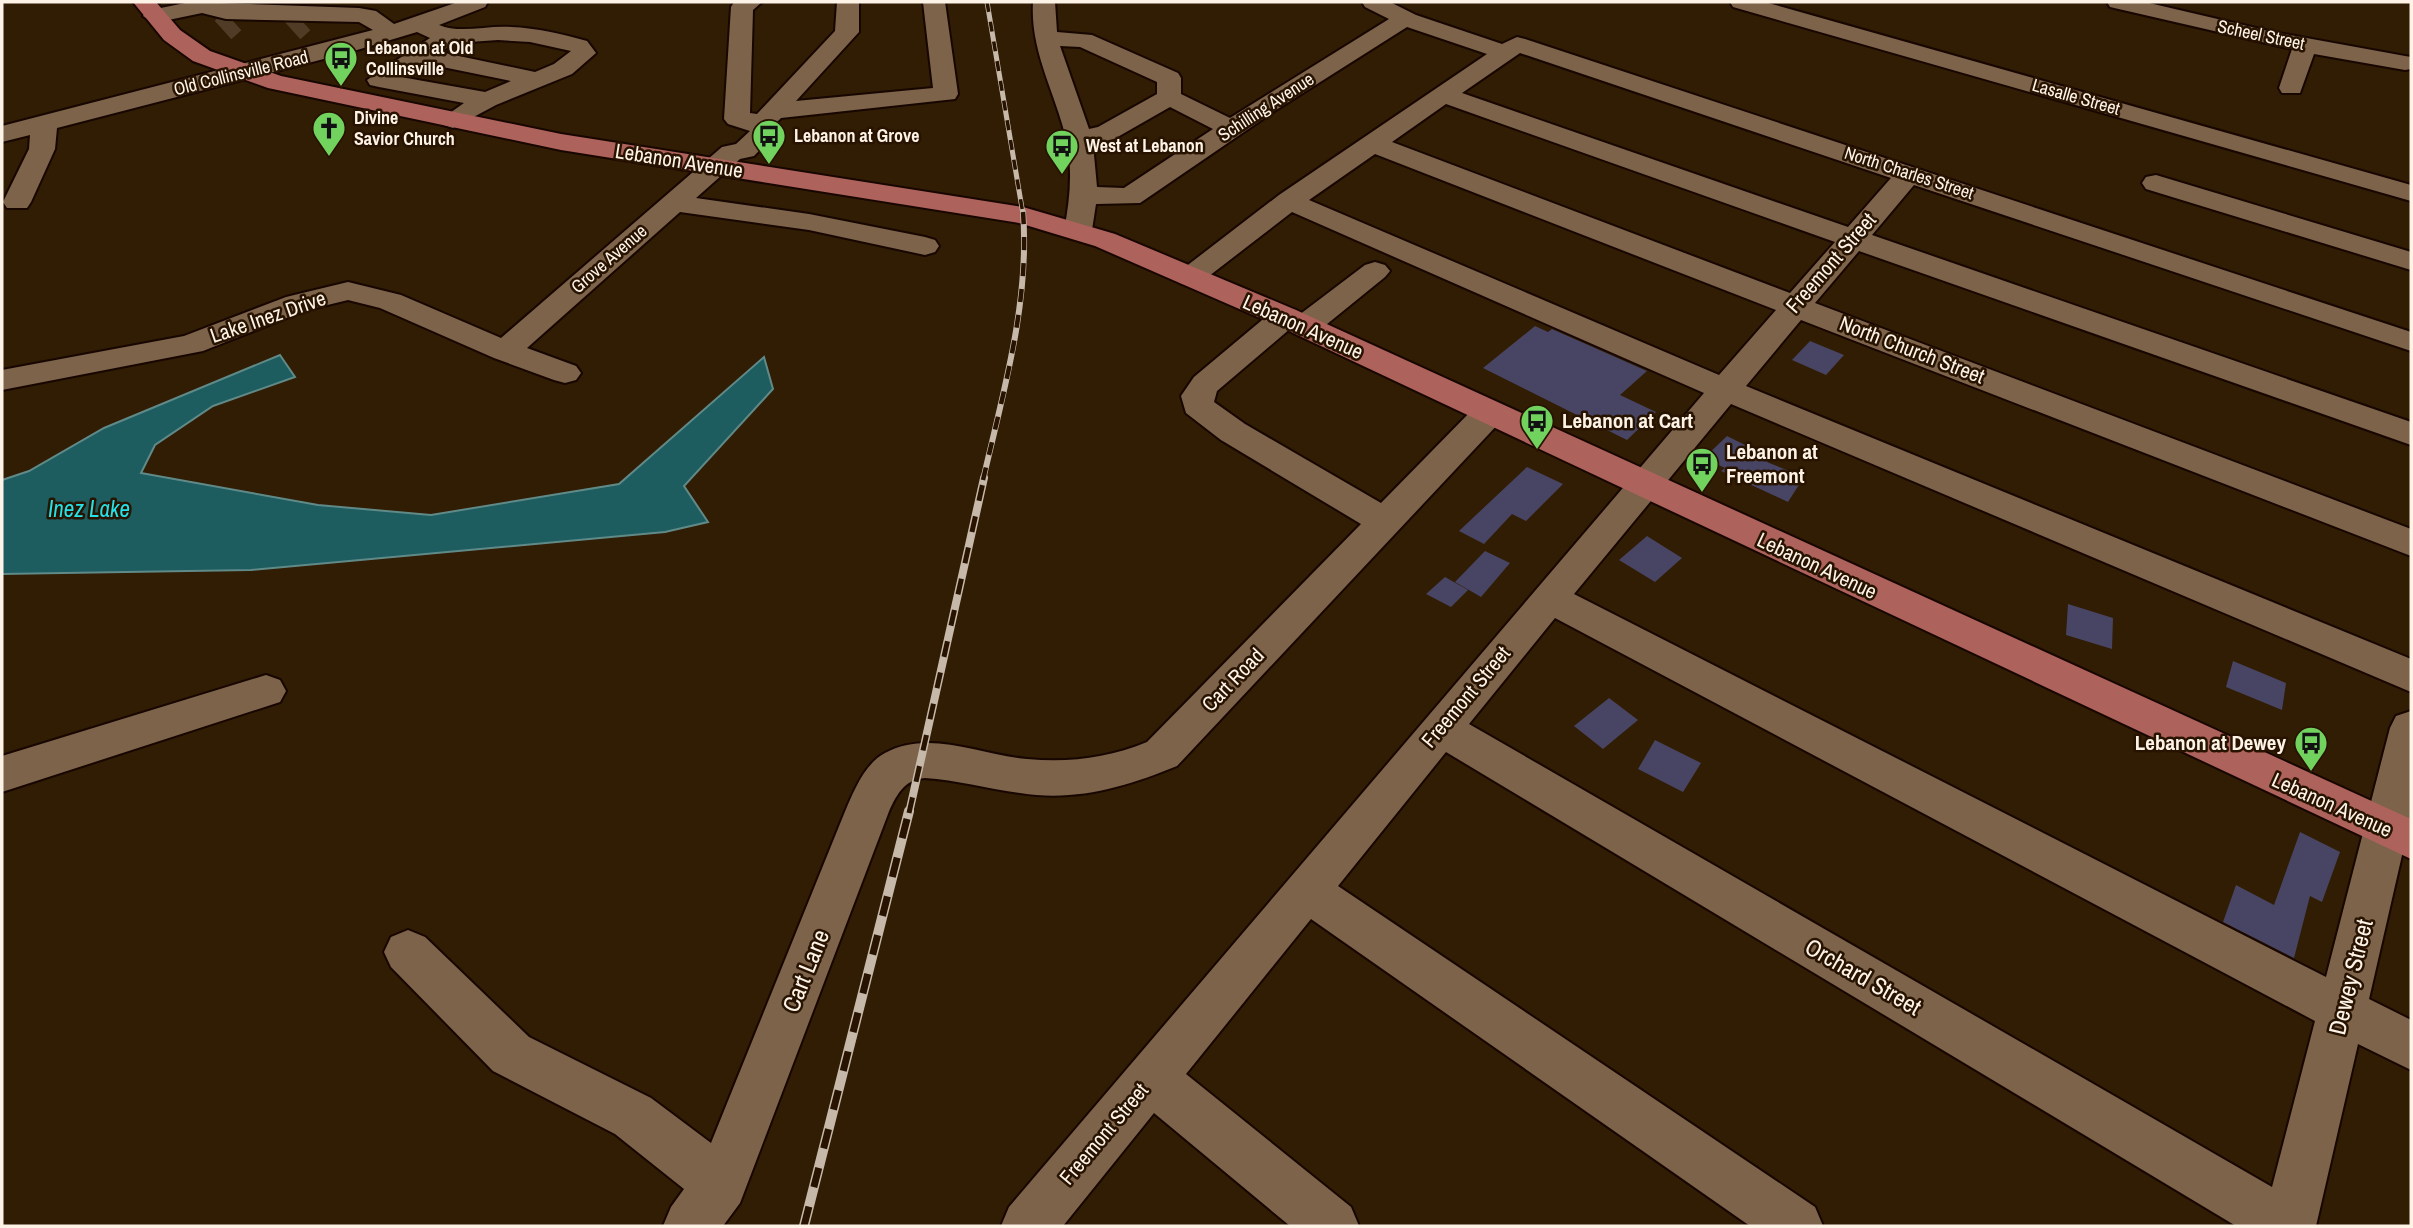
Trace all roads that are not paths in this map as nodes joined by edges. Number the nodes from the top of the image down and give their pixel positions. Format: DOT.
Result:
graph roads {
  1 [pos="477,2"];
  2 [pos="848,2"];
  3 [pos="934,2"];
  4 [pos="1044,2"];
  5 [pos="1373,2"];
  6 [pos="1741,2"];
  7 [pos="2118,2"];
  8 [pos="744,3"];
  9 [pos="192,5"];
  10 [pos="2166,7"];
  11 [pos="149,9"];
  12 [pos="1408,20"];
  13 [pos="419,24"];
  14 [pos="391,33"];
  15 [pos="448,37"];
  16 [pos="1046,38"];
  17 [pos="2305,45"];
  18 [pos="1504,52"];
  19 [pos="419,55"];
  20 [pos="2404,63"];
  21 [pos="240,73"];
  22 [pos="540,80"];
  23 [pos="2291,88"];
  24 [pos="1443,94"];
  25 [pos="1169,97"];
  26 [pos="487,100"];
  27 [pos="453,120"];
  28 [pos="766,120"];
  29 [pos="44,123"];
  30 [pos="1232,129"];
  31 [pos="2,134"];
  32 [pos="1079,138"];
  33 [pos="1373,144"];
  34 [pos="723,160"];
  35 [pos="1910,173"];
  36 [pos="2156,183"];
  37 [pos="2411,193"];
  38 [pos="1084,195"];
  39 [pos="1289,201"];
  40 [pos="17,202"];
  41 [pos="673,203"];
  42 [pos="1078,230"];
  43 [pos="1852,239"];
  44 [pos="925,246"];
  45 [pos="2411,261"];
  46 [pos="1375,271"];
  47 [pos="1190,277"];
  48 [pos="1795,305"];
  49 [pos="1295,321"];
  50 [pos="2411,342"];
  51 [pos="505,351"];
  52 [pos="565,373"];
  53 [pos="2,380"];
  54 [pos="1724,389"];
  55 [pos="1489,413"];
  56 [pos="2411,434"];
  57 [pos="1643,485"];
  58 [pos="1385,522"];
  59 [pos="2411,543"];
  60 [pos="1549,598"];
  61 [pos="2411,676"];
  62 [pos="266,691"];
  63 [pos="1440,728"];
  64 [pos="2411,728"];
  65 [pos="901,764"];
  66 [pos="2,774"];
  67 [pos="2399,836"];
  68 [pos="1306,890"];
  69 [pos="408,953"];
  70 [pos="2343,1011"];
  71 [pos="2411,1046"];
  72 [pos="1151,1078"];
  73 [pos="721,1184"];
  74 [pos="690,1226"];
  75 [pos="1028,1226"];
  76 [pos="1332,1226"];
  77 [pos="1796,1226"];
  78 [pos="2288,1226"];
  1 -- 13 [label="street, Old Collinsville Road"];
  2 -- 28 [label="street"];
  3 -- 28 [label="street"];
  4 -- 16 [label="street"];
  5 -- 12 [label="street, North Charles Street"];
  6 -- 37 [label="street, Lasalle Street"];
  7 -- 10 [label="street, Scheel Street"];
  8 -- 28 [label="street"];
  9 -- 11 [label="street"];
  9 -- 14 [label="street"];
  10 -- 17 [label="street, Scheel Street"];
  11 -- 21 [label="main road, Lebanon Avenue"];
  12 -- 18 [label="street, North Charles Street"];
  12 -- 30 [label="street, Schilling Avenue"];
  13 -- 14 [label="street, Old Collinsville Road"];
  13 -- 15 [label="street"];
  14 -- 21 [label="street, Old Collinsville Road"];
  15 -- 19 [label="street"];
  15 -- 22 [label="street"];
  16 -- 25 [label="street"];
  16 -- 32 [label="street"];
  17 -- 20 [label="street, Scheel Street"];
  17 -- 23 [label="street"];
  18 -- 24 [label="street"];
  18 -- 35 [label="street, North Charles Street"];
  19 -- 22 [label="street"];
  19 -- 26 [label="street"];
  21 -- 27 [label="main road, Lebanon Avenue"];
  21 -- 29 [label="street, Old Collinsville Road"];
  22 -- 26 [label="street"];
  24 -- 33 [label="street"];
  24 -- 43 [label="street"];
  25 -- 30 [label="street"];
  25 -- 32 [label="street"];
  26 -- 27 [label="street"];
  27 -- 34 [label="main road, Lebanon Avenue"];
  28 -- 34 [label="street, Grove Avenue"];
  29 -- 31 [label="street, Old Collinsville Road"];
  29 -- 40 [label="street"];
  30 -- 38 [label="street, Schilling Avenue"];
  32 -- 38 [label="street"];
  33 -- 39 [label="street"];
  33 -- 48 [label="street, North Church Street"];
  34 -- 41 [label="street, Grove Avenue"];
  34 -- 42 [label="main road, Lebanon Avenue"];
  35 -- 43 [label="street, Freemont Street"];
  35 -- 50 [label="street, North Charles Street"];
  36 -- 45 [label="street"];
  38 -- 42 [label="street"];
  39 -- 47 [label="street"];
  39 -- 54 [label="street"];
  41 -- 44 [label="street"];
  41 -- 51 [label="street, Grove Avenue"];
  42 -- 47 [label="main road, Lebanon Avenue"];
  43 -- 48 [label="street, Freemont Street"];
  43 -- 56 [label="street"];
  46 -- 49 [label="street"];
  47 -- 49 [label="main road, Lebanon Avenue"];
  48 -- 54 [label="street, Freemont Street"];
  48 -- 59 [label="street, North Church Street"];
  49 -- 55 [label="main road, Lebanon Avenue"];
  49 -- 58 [label="street"];
  51 -- 52 [label="street, Lake Inez Drive"];
  51 -- 53 [label="street, Lake Inez Drive"];
  54 -- 57 [label="street, Freemont Street"];
  54 -- 61 [label="street"];
  55 -- 57 [label="main road, Lebanon Avenue"];
  55 -- 58 [label="street, Cart Road"];
  57 -- 60 [label="street, Freemont Street"];
  57 -- 67 [label="main road, Lebanon Avenue"];
  58 -- 65 [label="street, Cart Road"];
  60 -- 63 [label="street, Freemont Street"];
  60 -- 70 [label="street"];
  62 -- 66 [label="street"];
  63 -- 68 [label="street, Freemont Street"];
  63 -- 78 [label="street, Orchard Street"];
  64 -- 67 [label="street, Dewey Street"];
  65 -- 73 [label="street, Cart Lane"];
  67 -- 70 [label="street, Dewey Street"];
  68 -- 72 [label="street, Freemont Street"];
  68 -- 77 [label="street"];
  69 -- 73 [label="street"];
  70 -- 71 [label="street"];
  70 -- 78 [label="street, Dewey Street"];
  72 -- 75 [label="street, Freemont Street"];
  72 -- 76 [label="street"];
  73 -- 74 [label="street, Cart Lane"];
}
